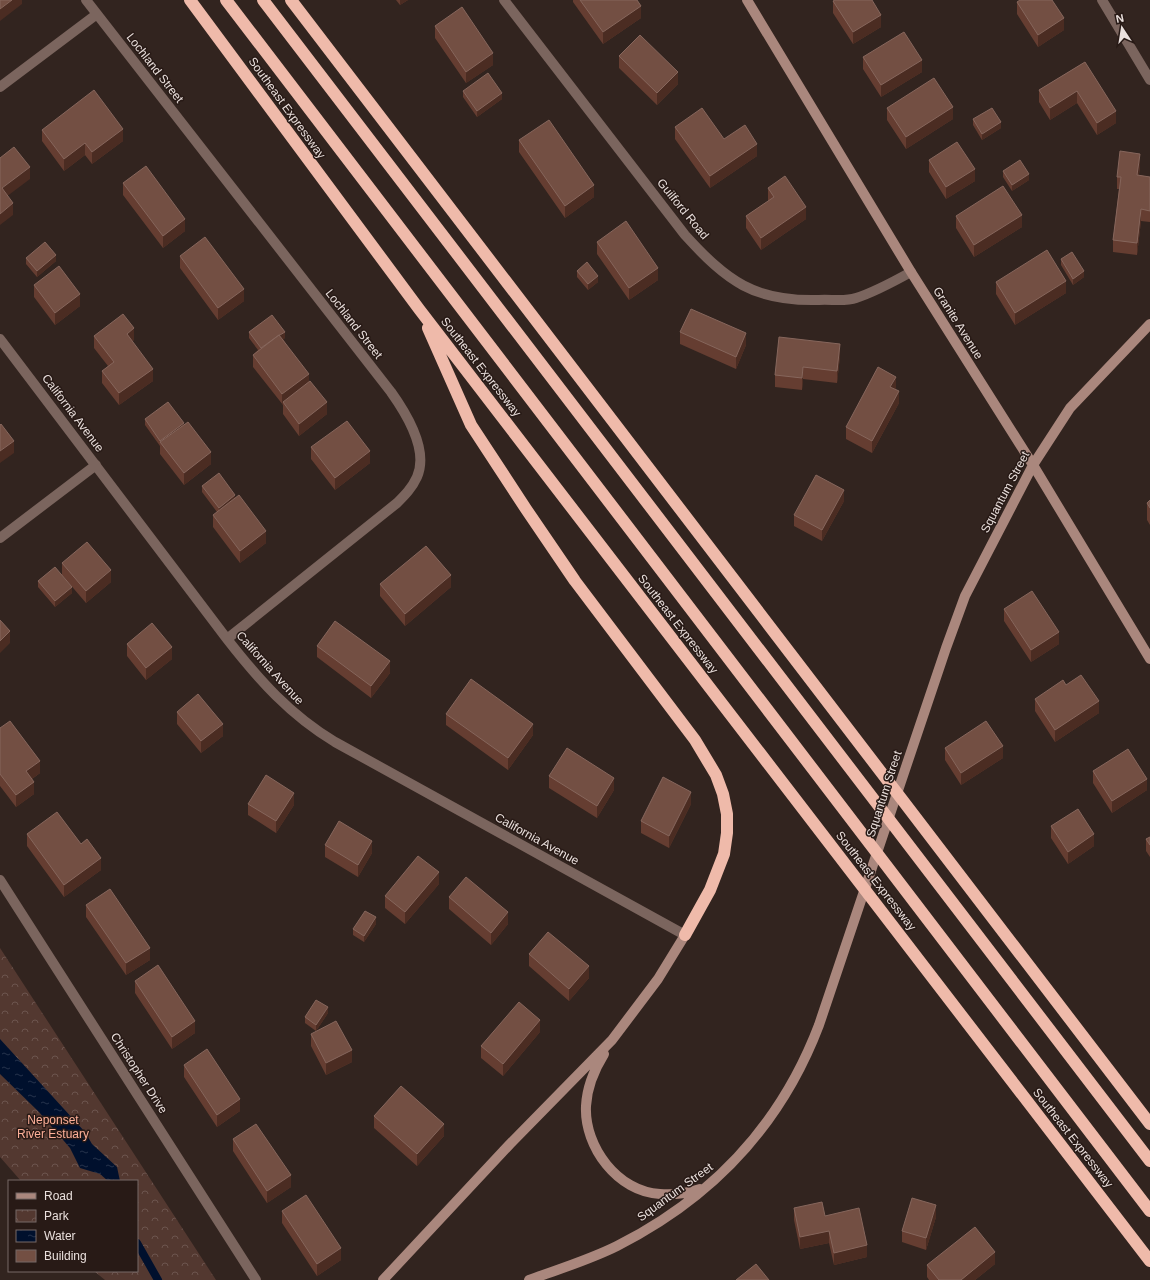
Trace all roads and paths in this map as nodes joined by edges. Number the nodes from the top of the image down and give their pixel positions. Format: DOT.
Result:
graph roads {
  1 [pos="86,0"];
  2 [pos="190,0"];
  3 [pos="226,0"];
  4 [pos="263,0"];
  5 [pos="291,0"];
  6 [pos="504,0"];
  7 [pos="747,0"];
  8 [pos="1102,0"];
  9 [pos="97,14"];
  10 [pos="1150,80"];
  11 [pos="0,87"];
  12 [pos="911,272"];
  13 [pos="419,309"];
  14 [pos="1150,324"];
  15 [pos="0,339"];
  16 [pos="96,465"];
  17 [pos="1033,465"];
  18 [pos="0,538"];
  19 [pos="227,639"];
  20 [pos="1150,659"];
  21 [pos="0,880"];
  22 [pos="685,935"];
  23 [pos="612,1040"];
  24 [pos="1150,1124"];
  25 [pos="1150,1161"];
  26 [pos="707,1187"];
  27 [pos="1150,1211"];
  28 [pos="1150,1261"];
  29 [pos="256,1280"];
  30 [pos="383,1280"];
  31 [pos="529,1280"];
  1 -- 9 [label="street, Lochland Street"];
  2 -- 13 [label="highway, Southeast Expressway"];
  3 -- 27 [label="highway"];
  4 -- 25 [label="highway"];
  5 -- 24 [label="highway"];
  6 -- 12 [label="street, Guilford Road"];
  7 -- 12 [label="main road, Granite Avenue"];
  8 -- 10 [label="street"];
  9 -- 11 [label="street"];
  9 -- 19 [label="street, Lochland Street"];
  12 -- 17 [label="main road, Granite Avenue"];
  13 -- 22 [label="highway"];
  13 -- 28 [label="highway, Southeast Expressway"];
  14 -- 17 [label="main road, Squantum Street"];
  15 -- 16 [label="street, California Avenue"];
  16 -- 18 [label="street"];
  16 -- 19 [label="street, California Avenue"];
  17 -- 20 [label="main road, Granite Avenue"];
  17 -- 26 [label="main road, Squantum Street"];
  19 -- 22 [label="street, California Avenue"];
  21 -- 29 [label="street, Christopher Drive"];
  22 -- 23 [label="main road"];
  23 -- 26 [label="main road"];
  23 -- 30 [label="main road"];
  26 -- 31 [label="main road, Squantum Street"];
}
